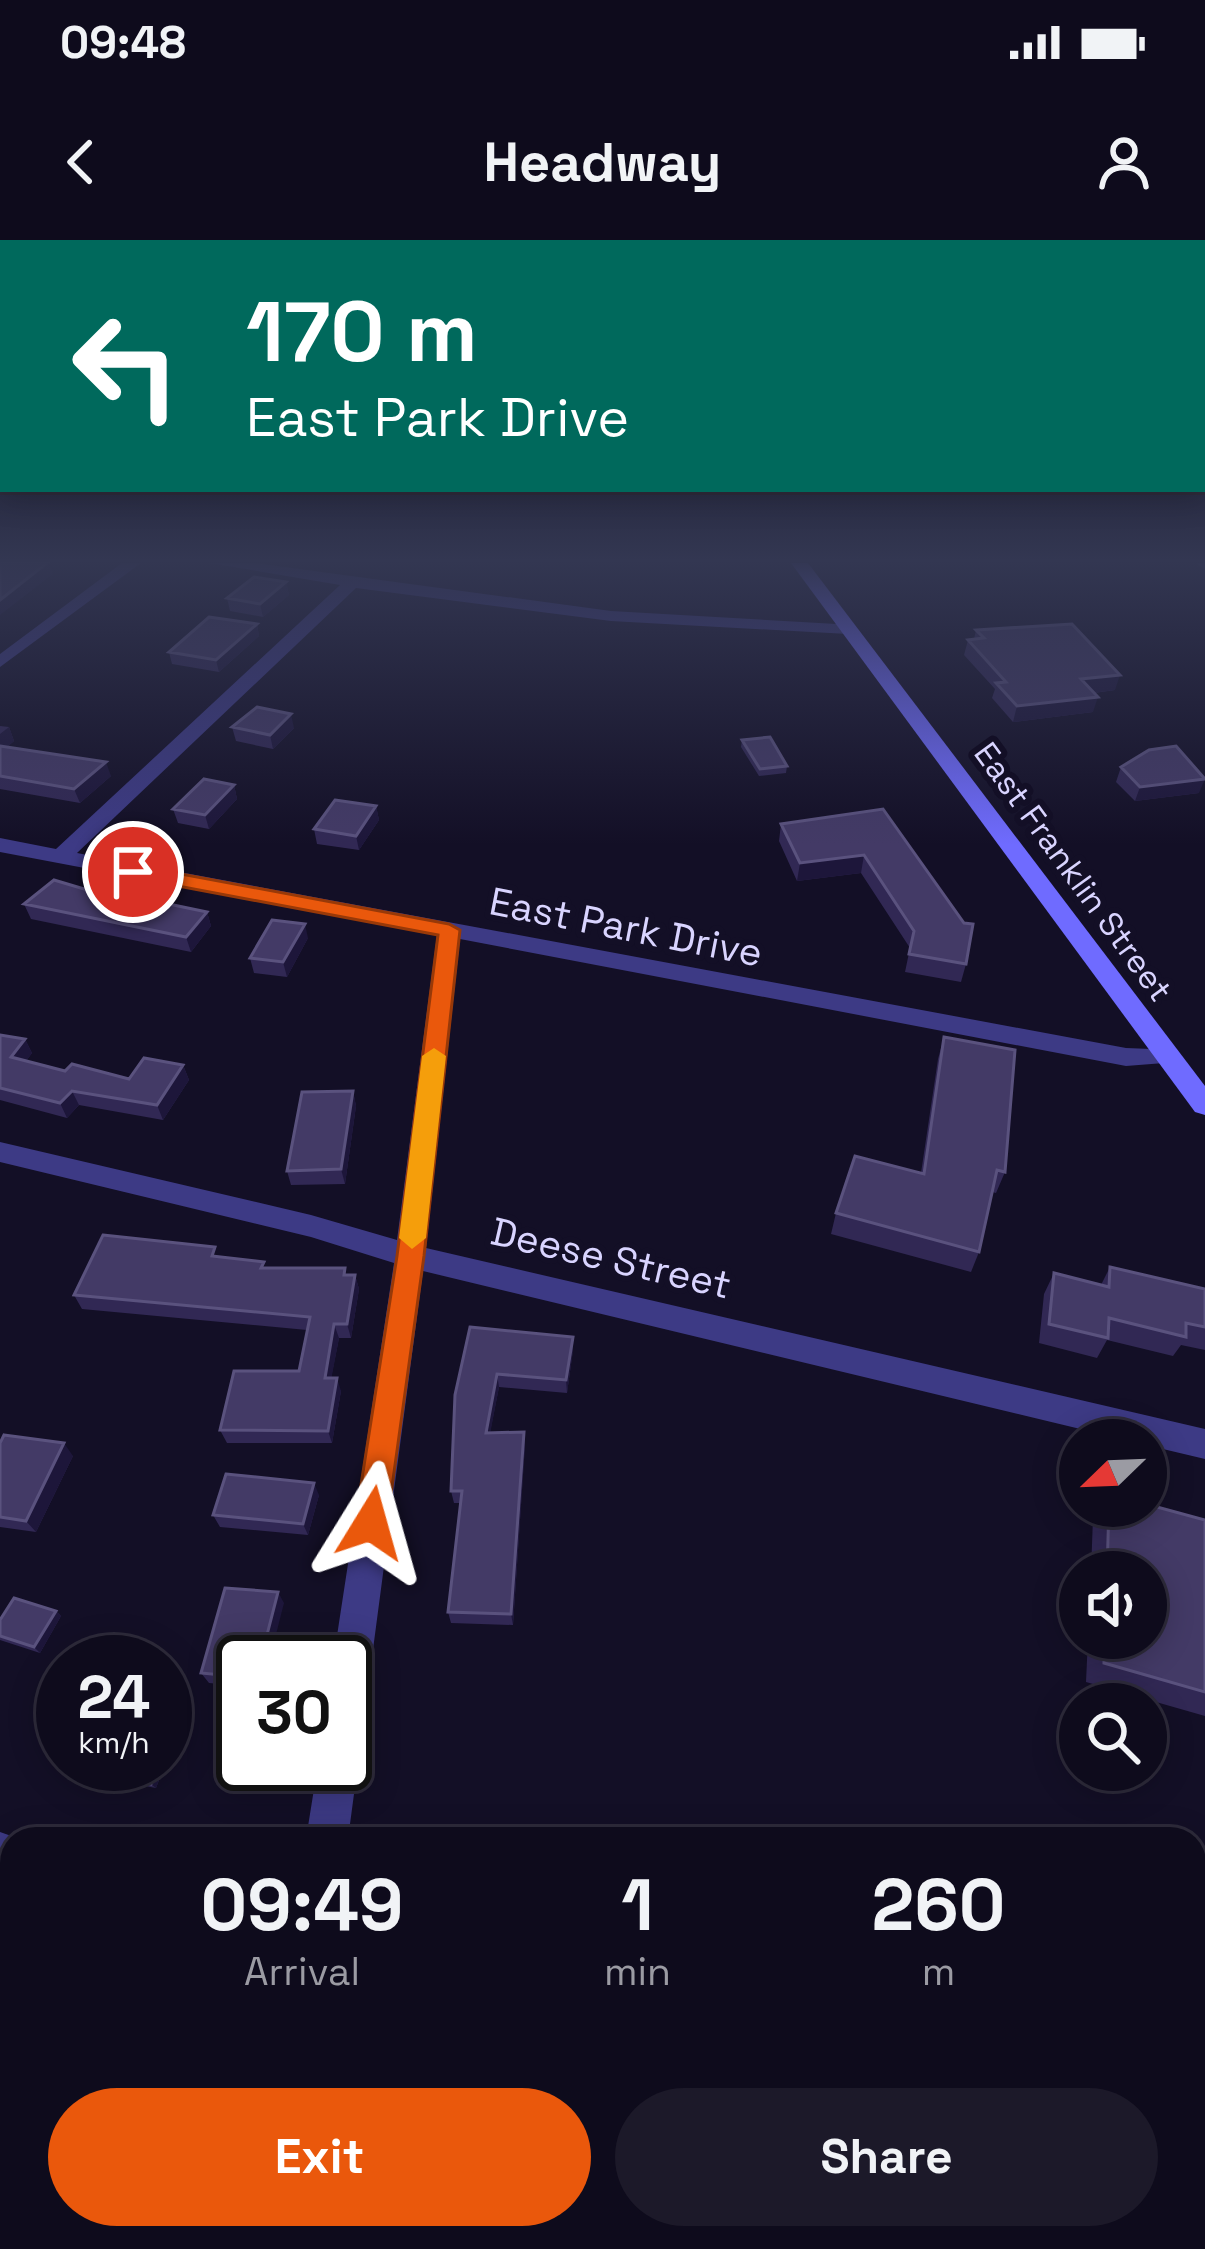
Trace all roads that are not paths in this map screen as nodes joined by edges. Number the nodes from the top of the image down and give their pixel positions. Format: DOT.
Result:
graph roads {
  1 [pos="273,657"];
  2 [pos="869,657"];
  3 [pos="12,848"];
  4 [pos="60,857"];
  5 [pos="0,868"];
  6 [pos="449,930"];
  7 [pos="1168,1057"];
  8 [pos="1205,1106"];
  9 [pos="0,1152"];
  10 [pos="410,1256"];
  11 [pos="1205,1444"];
  12 [pos="356,1635"];
  13 [pos="334,1791"];
  14 [pos="329,1827"];
  1 -- 4 [label="street"];
  2 -- 7 [label="main road, East Franklin Street"];
  3 -- 4 [label="street, East Park Drive"];
  3 -- 5 [label="street"];
  4 -- 6 [label="street, East Park Drive"];
  6 -- 7 [label="street, East Park Drive"];
  6 -- 10 [label="street"];
  7 -- 8 [label="main road, East Franklin Street"];
  9 -- 10 [label="street, Deese Street"];
  10 -- 11 [label="street, Deese Street"];
  10 -- 12 [label="street"];
  13 -- 14 [label="street"];
}
